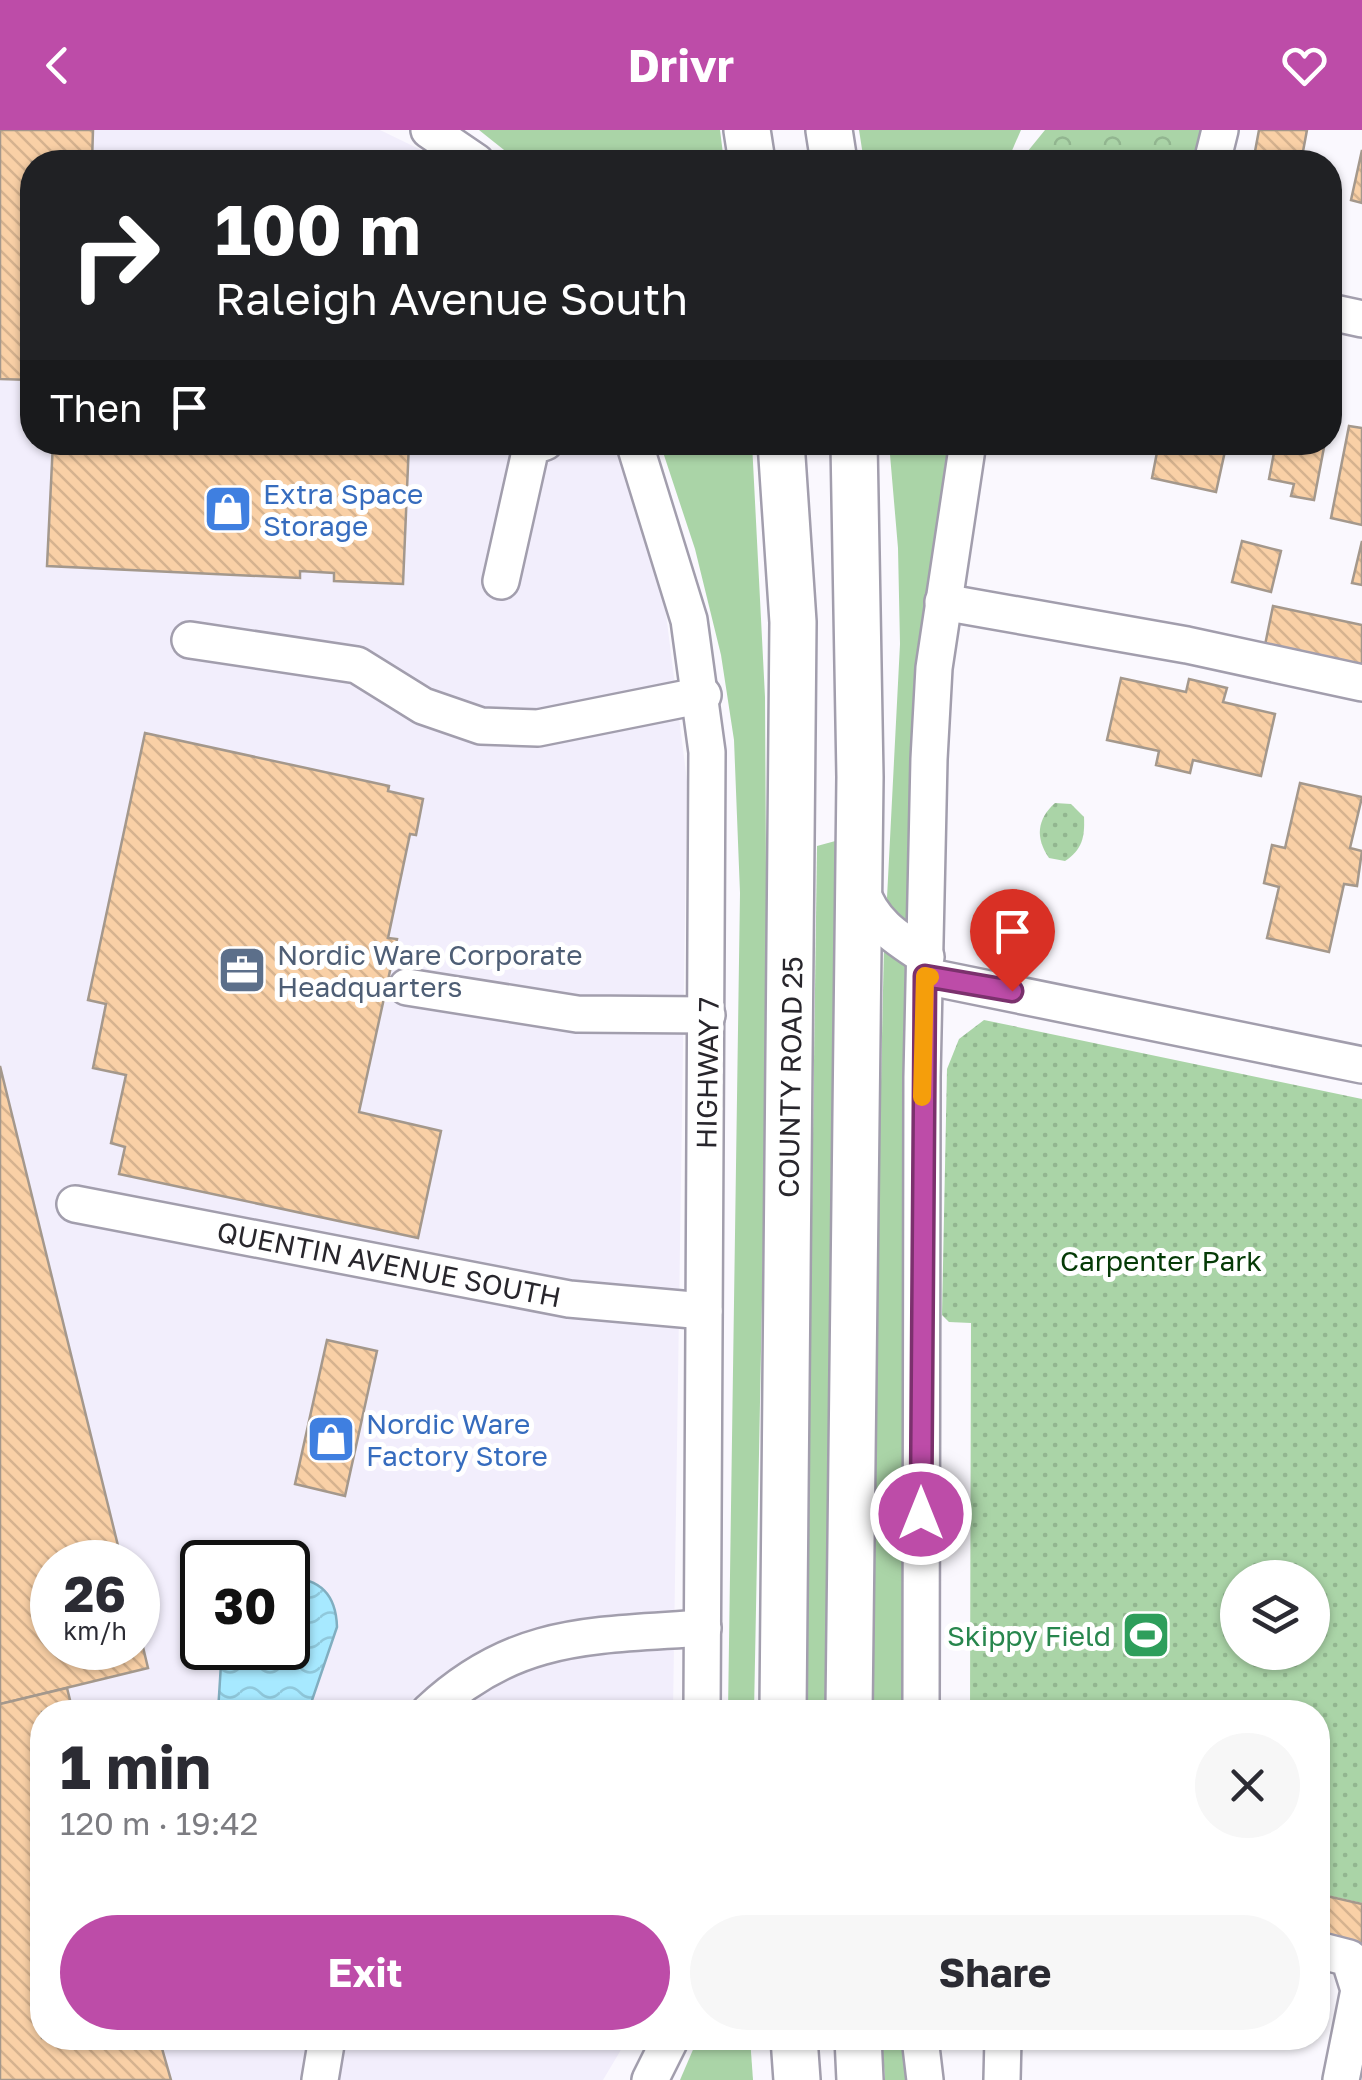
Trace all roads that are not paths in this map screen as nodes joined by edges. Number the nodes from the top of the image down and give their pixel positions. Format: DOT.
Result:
graph roads {
  1 [pos="429,130"];
  2 [pos="458,150"];
  3 [pos="524,455"];
  4 [pos="638,455"];
  5 [pos="782,455"];
  6 [pos="854,455"];
  7 [pos="966,455"];
  8 [pos="501,580"];
  9 [pos="943,602"];
  10 [pos="190,640"];
  11 [pos="1362,683"];
  12 [pos="702,695"];
  13 [pos="860,886"];
  14 [pos="926,967"];
  15 [pos="407,988"];
  16 [pos="707,1014"];
  17 [pos="1362,1065"];
  18 [pos="75,1204"];
  19 [pos="704,1310"];
  20 [pos="703,1628"];
  21 [pos="442,1700"];
  22 [pos="702,1700"];
  23 [pos="783,1700"];
  24 [pos="849,1700"];
  25 [pos="921,1700"];
  26 [pos="1330,1953"];
  27 [pos="325,2050"];
  28 [pos="665,2050"];
  29 [pos="795,2050"];
  30 [pos="859,2050"];
  31 [pos="921,2050"];
  32 [pos="1003,2050"];
  33 [pos="320,2080"];
  34 [pos="650,2080"];
  35 [pos="797,2080"];
  36 [pos="860,2080"];
  37 [pos="924,2080"];
  38 [pos="1002,2080"];
  39 [pos="1341,2080"];
  1 -- 2 [label="street"];
  3 -- 8 [label="street"];
  4 -- 12 [label="street, HIGHWAY 7"];
  5 -- 23 [label="main road, COUNTY ROAD 25"];
  6 -- 13 [label="main road"];
  7 -- 9 [label="street"];
  9 -- 11 [label="street"];
  9 -- 14 [label="street"];
  10 -- 12 [label="street"];
  12 -- 16 [label="street, HIGHWAY 7"];
  13 -- 14 [label="street"];
  13 -- 24 [label="main road"];
  14 -- 17 [label="street"];
  14 -- 25 [label="street"];
  15 -- 16 [label="street"];
  16 -- 19 [label="street, HIGHWAY 7"];
  18 -- 19 [label="street, QUENTIN AVENUE SOUTH"];
  19 -- 20 [label="street, HIGHWAY 7"];
  20 -- 21 [label="street"];
  20 -- 22 [label="street, HIGHWAY 7"];
  26 -- 39 [label="street"];
  27 -- 33 [label="street"];
  28 -- 34 [label="street"];
  29 -- 35 [label="main road"];
  30 -- 36 [label="main road"];
  31 -- 37 [label="street"];
  32 -- 38 [label="street"];
}
